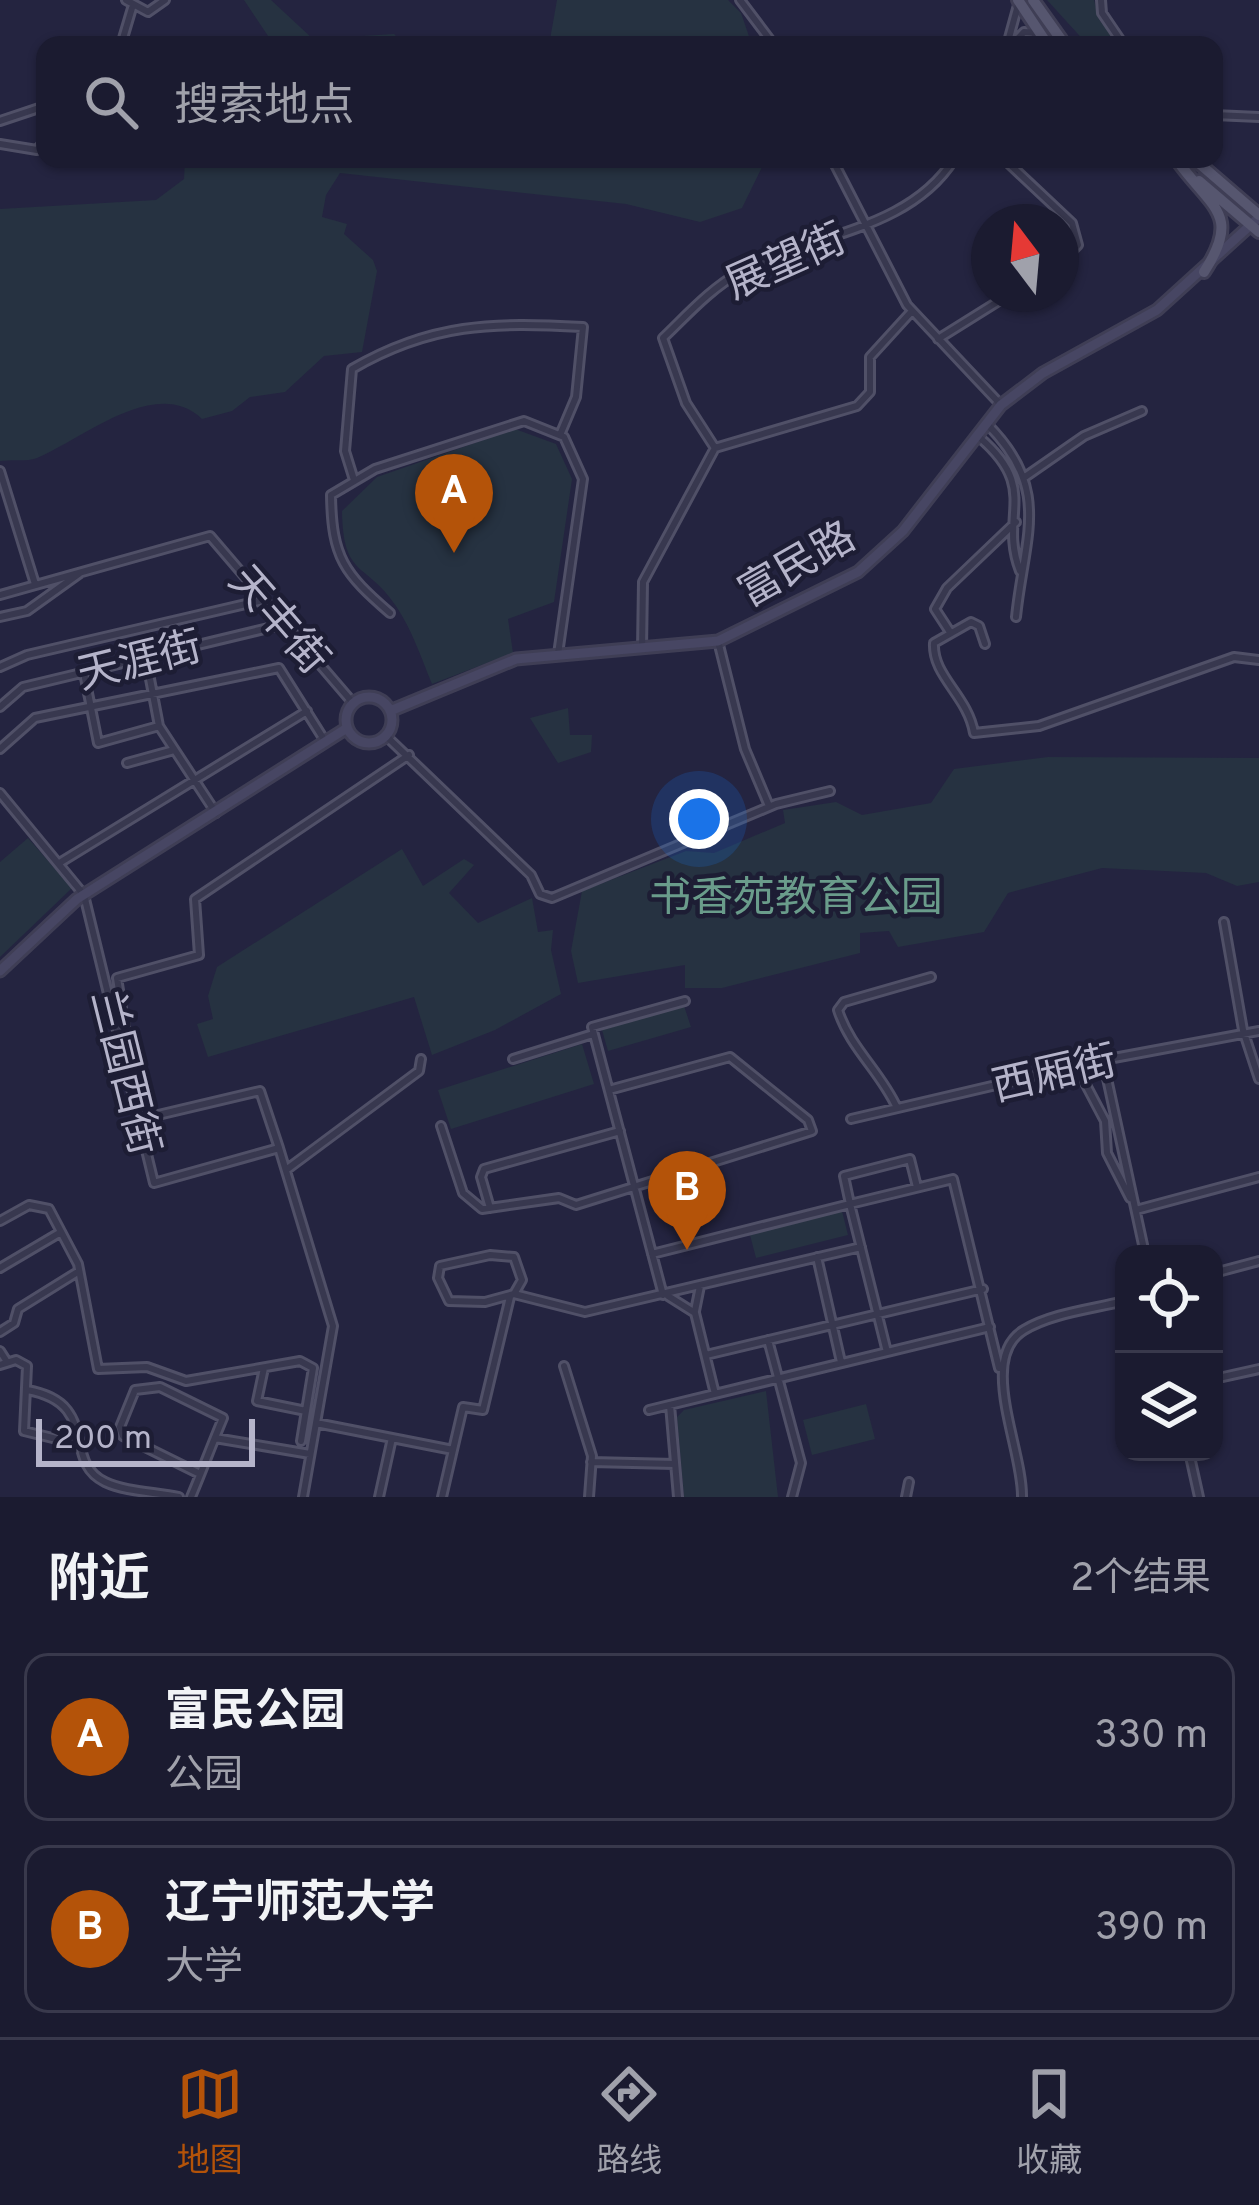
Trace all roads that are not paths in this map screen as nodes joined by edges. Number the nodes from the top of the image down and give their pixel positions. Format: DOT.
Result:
graph roads {
  1 [pos="165,0"];
  2 [pos="740,0"];
  3 [pos="1018,0"];
  4 [pos="1033,0"];
  5 [pos="1101,0"];
  6 [pos="129,4"];
  7 [pos="1040,34"];
  8 [pos="123,36"];
  9 [pos="767,36"];
  10 [pos="1012,36"];
  11 [pos="1020,36"];
  12 [pos="1059,36"];
  13 [pos="1118,36"];
  14 [pos="36,109"];
  15 [pos="1223,115"];
  16 [pos="1259,117"];
  17 [pos="0,121"];
  18 [pos="0,144"];
  19 [pos="36,150"];
  20 [pos="837,168"];
  21 [pos="948,168"];
  22 [pos="1014,168"];
  23 [pos="1182,168"];
  24 [pos="1185,168"];
  25 [pos="1203,168"];
  26 [pos="1052,204"];
  27 [pos="1257,223"];
  28 [pos="866,225"];
  29 [pos="1204,272"];
  30 [pos="912,311"];
  31 [pos="981,312"];
  32 [pos="938,339"];
  33 [pos="1001,405"];
  34 [pos="1142,411"];
  35 [pos="986,423"];
  36 [pos="976,434"];
  37 [pos="560,435"];
  38 [pos="715,448"];
  39 [pos="0,471"];
  40 [pos="1025,477"];
  41 [pos="354,482"];
  42 [pos="1017,521"];
  43 [pos="82,571"];
  44 [pos="1020,571"];
  45 [pos="35,584"];
  46 [pos="0,595"];
  47 [pos="263,599"];
  48 [pos="390,613"];
  49 [pos="0,617"];
  50 [pos="1016,617"];
  51 [pos="285,624"];
  52 [pos="950,632"];
  53 [pos="718,641"];
  54 [pos="985,644"];
  55 [pos="642,649"];
  56 [pos="558,654"];
  57 [pos="146,658"];
  58 [pos="1259,660"];
  59 [pos="0,667"];
  60 [pos="84,673"];
  61 [pos="153,694"];
  62 [pos="353,703"];
  63 [pos="0,707"];
  64 [pos="90,707"];
  65 [pos="307,711"];
  66 [pos="390,711"];
  67 [pos="159,726"];
  68 [pos="347,728"];
  69 [pos="385,735"];
  70 [pos="325,741"];
  71 [pos="0,749"];
  72 [pos="174,750"];
  73 [pos="409,755"];
  74 [pos="127,764"];
  75 [pos="193,781"];
  76 [pos="830,791"];
  77 [pos="0,793"];
  78 [pos="770,806"];
  79 [pos="216,813"];
  80 [pos="61,862"];
  81 [pos="83,895"];
  82 [pos="1224,922"];
  83 [pos="0,971"];
  84 [pos="931,977"];
  85 [pos="685,1001"];
  86 [pos="1243,1030"];
  87 [pos="1259,1031"];
  88 [pos="593,1034"];
  89 [pos="121,1051"];
  90 [pos="421,1059"];
  91 [pos="513,1059"];
  92 [pos="1103,1060"];
  93 [pos="1259,1079"];
  94 [pos="1085,1083"];
  95 [pos="609,1090"];
  96 [pos="897,1108"];
  97 [pos="851,1119"];
  98 [pos="137,1120"];
  99 [pos="441,1126"];
  100 [pos="620,1131"];
  101 [pos="279,1148"];
  102 [pos="286,1170"];
  103 [pos="1259,1177"];
  104 [pos="917,1187"];
  105 [pos="635,1189"];
  106 [pos="850,1204"];
  107 [pos="490,1208"];
  108 [pos="1135,1208"];
  109 [pos="0,1221"];
  110 [pos="61,1232"];
  111 [pos="1143,1245"];
  112 [pos="861,1246"];
  113 [pos="652,1254"];
  114 [pos="817,1257"];
  115 [pos="1259,1261"];
  116 [pos="0,1266"];
  117 [pos="1223,1271"];
  118 [pos="76,1273"];
  119 [pos="700,1286"];
  120 [pos="983,1289"];
  121 [pos="512,1294"];
  122 [pos="664,1294"];
  123 [pos="1115,1303"];
  124 [pos="695,1313"];
  125 [pos="878,1313"];
  126 [pos="832,1324"];
  127 [pos="990,1326"];
  128 [pos="0,1332"];
  129 [pos="768,1340"];
  130 [pos="0,1351"];
  131 [pos="887,1352"];
  132 [pos="706,1355"];
  133 [pos="842,1362"];
  134 [pos="3,1364"];
  135 [pos="564,1366"];
  136 [pos="264,1368"];
  137 [pos="999,1368"];
  138 [pos="1259,1369"];
  139 [pos="1223,1376"];
  140 [pos="778,1378"];
  141 [pos="27,1390"];
  142 [pos="715,1394"];
  143 [pos="670,1405"];
  144 [pos="649,1410"];
  145 [pos="306,1412"];
  146 [pos="316,1423"];
  147 [pos="215,1438"];
  148 [pos="392,1438"];
  149 [pos="301,1441"];
  150 [pos="81,1445"];
  151 [pos="453,1450"];
  152 [pos="310,1454"];
  153 [pos="1191,1461"];
  154 [pos="591,1462"];
  155 [pos="675,1464"];
  156 [pos="200,1474"];
  157 [pos="909,1482"];
  158 [pos="179,1497"];
  159 [pos="191,1497"];
  160 [pos="303,1497"];
  161 [pos="379,1497"];
  162 [pos="442,1497"];
  163 [pos="589,1497"];
  164 [pos="678,1497"];
  165 [pos="792,1497"];
  166 [pos="905,1497"];
  167 [pos="1022,1497"];
  168 [pos="1199,1497"];
  1 -- 6 [label="street"];
  2 -- 9 [label="street"];
  3 -- 7 [label="main road"];
  3 -- 10 [label="street"];
  4 -- 12 [label="main road"];
  5 -- 13 [label="street"];
  6 -- 8 [label="street"];
  7 -- 11 [label="street"];
  14 -- 17 [label="street"];
  15 -- 16 [label="street"];
  18 -- 19 [label="street"];
  20 -- 28 [label="street"];
  21 -- 28 [label="street, 展望街"];
  22 -- 26 [label="street"];
  23 -- 29 [label="main road"];
  24 -- 27 [label="main road"];
  25 -- 27 [label="main road"];
  27 -- 29 [label="street, 富民路"];
  28 -- 30 [label="street"];
  28 -- 38 [label="street, 展望街"];
  29 -- 33 [label="street, 富民路"];
  30 -- 32 [label="street"];
  30 -- 38 [label="street"];
  31 -- 32 [label="street"];
  32 -- 33 [label="street"];
  33 -- 35 [label="street, 富民路"];
  34 -- 40 [label="street"];
  35 -- 36 [label="street, 富民路"];
  35 -- 40 [label="street"];
  36 -- 42 [label="street"];
  36 -- 53 [label="street, 富民路"];
  37 -- 41 [label="street"];
  37 -- 41 [label="street"];
  37 -- 56 [label="street"];
  38 -- 55 [label="street"];
  39 -- 45 [label="street"];
  40 -- 44 [label="street"];
  41 -- 48 [label="street"];
  42 -- 44 [label="street"];
  42 -- 52 [label="street"];
  43 -- 45 [label="street, 天丰街"];
  43 -- 47 [label="street, 天丰街"];
  43 -- 49 [label="street"];
  44 -- 50 [label="street"];
  45 -- 46 [label="street, 天丰街"];
  47 -- 51 [label="street, 天丰街"];
  47 -- 59 [label="street"];
  51 -- 57 [label="street, 天涯街"];
  51 -- 62 [label="street, 天丰街"];
  52 -- 54 [label="street"];
  52 -- 58 [label="street"];
  53 -- 55 [label="street, 富民路"];
  53 -- 78 [label="street"];
  55 -- 56 [label="street, 富民路"];
  56 -- 66 [label="street, 富民路"];
  57 -- 60 [label="street, 天涯街"];
  57 -- 61 [label="street"];
  60 -- 63 [label="street, 天涯街"];
  60 -- 64 [label="street"];
  61 -- 64 [label="street"];
  61 -- 65 [label="street"];
  61 -- 67 [label="street"];
  62 -- 66 [label="street"];
  62 -- 68 [label="street"];
  64 -- 67 [label="street"];
  64 -- 71 [label="street"];
  65 -- 70 [label="street"];
  65 -- 75 [label="street"];
  66 -- 69 [label="street"];
  67 -- 72 [label="street"];
  68 -- 69 [label="street"];
  68 -- 70 [label="street"];
  69 -- 73 [label="street"];
  70 -- 79 [label="street"];
  72 -- 74 [label="street"];
  72 -- 75 [label="street"];
  73 -- 78 [label="street"];
  73 -- 89 [label="street"];
  75 -- 79 [label="street"];
  75 -- 80 [label="street"];
  76 -- 78 [label="street"];
  77 -- 80 [label="street, 兰园西街"];
  79 -- 81 [label="street"];
  80 -- 81 [label="street, 兰园西街"];
  81 -- 83 [label="street"];
  81 -- 89 [label="street, 兰园西街"];
  82 -- 86 [label="street"];
  84 -- 96 [label="street"];
  85 -- 88 [label="street"];
  86 -- 87 [label="street, 西厢街"];
  86 -- 92 [label="street, 西厢街"];
  86 -- 93 [label="street"];
  88 -- 91 [label="street"];
  88 -- 95 [label="street"];
  89 -- 98 [label="street, 兰园西街"];
  90 -- 102 [label="street"];
  92 -- 96 [label="street, 西厢街"];
  92 -- 108 [label="street"];
  94 -- 108 [label="street"];
  95 -- 100 [label="street"];
  95 -- 105 [label="street"];
  96 -- 97 [label="street, 西厢街"];
  98 -- 101 [label="street"];
  98 -- 101 [label="street, 兰园西街"];
  99 -- 107 [label="street"];
  100 -- 105 [label="street"];
  100 -- 107 [label="street"];
  101 -- 102 [label="street"];
  102 -- 146 [label="street"];
  103 -- 108 [label="street"];
  104 -- 106 [label="street"];
  104 -- 106 [label="street"];
  104 -- 120 [label="street"];
  105 -- 107 [label="street"];
  105 -- 113 [label="street"];
  106 -- 112 [label="street"];
  106 -- 113 [label="street"];
  108 -- 111 [label="street"];
  109 -- 110 [label="street"];
  110 -- 116 [label="street"];
  110 -- 118 [label="street"];
  112 -- 114 [label="street"];
  112 -- 125 [label="street"];
  113 -- 122 [label="street"];
  114 -- 119 [label="street"];
  114 -- 126 [label="street"];
  115 -- 117 [label="street"];
  118 -- 128 [label="street"];
  118 -- 136 [label="street"];
  119 -- 122 [label="street"];
  119 -- 124 [label="street"];
  120 -- 125 [label="street"];
  120 -- 127 [label="street"];
  121 -- 121 [label="street"];
  121 -- 122 [label="street"];
  121 -- 151 [label="street"];
  122 -- 124 [label="street"];
  123 -- 137 [label="street"];
  124 -- 132 [label="street"];
  125 -- 126 [label="street"];
  125 -- 131 [label="street"];
  126 -- 129 [label="street"];
  126 -- 133 [label="street"];
  127 -- 131 [label="street"];
  127 -- 137 [label="street"];
  129 -- 132 [label="street"];
  129 -- 140 [label="street"];
  130 -- 134 [label="street"];
  131 -- 133 [label="street"];
  132 -- 142 [label="street"];
  133 -- 140 [label="street"];
  134 -- 141 [label="street"];
  135 -- 154 [label="street"];
  136 -- 145 [label="street"];
  136 -- 145 [label="street"];
  137 -- 167 [label="street"];
  138 -- 139 [label="street"];
  140 -- 142 [label="street"];
  140 -- 165 [label="street"];
  141 -- 150 [label="street"];
  141 -- 150 [label="street"];
  142 -- 143 [label="street"];
  143 -- 144 [label="street"];
  143 -- 155 [label="street"];
  145 -- 149 [label="street"];
  146 -- 148 [label="street"];
  146 -- 152 [label="street"];
  147 -- 152 [label="street"];
  147 -- 156 [label="street"];
  147 -- 156 [label="street"];
  148 -- 151 [label="street"];
  148 -- 161 [label="street"];
  150 -- 158 [label="street"];
  151 -- 162 [label="street"];
  152 -- 160 [label="street"];
  153 -- 168 [label="street"];
  154 -- 155 [label="street"];
  154 -- 163 [label="street"];
  155 -- 164 [label="street"];
  156 -- 159 [label="street"];
  157 -- 166 [label="street"];
}
